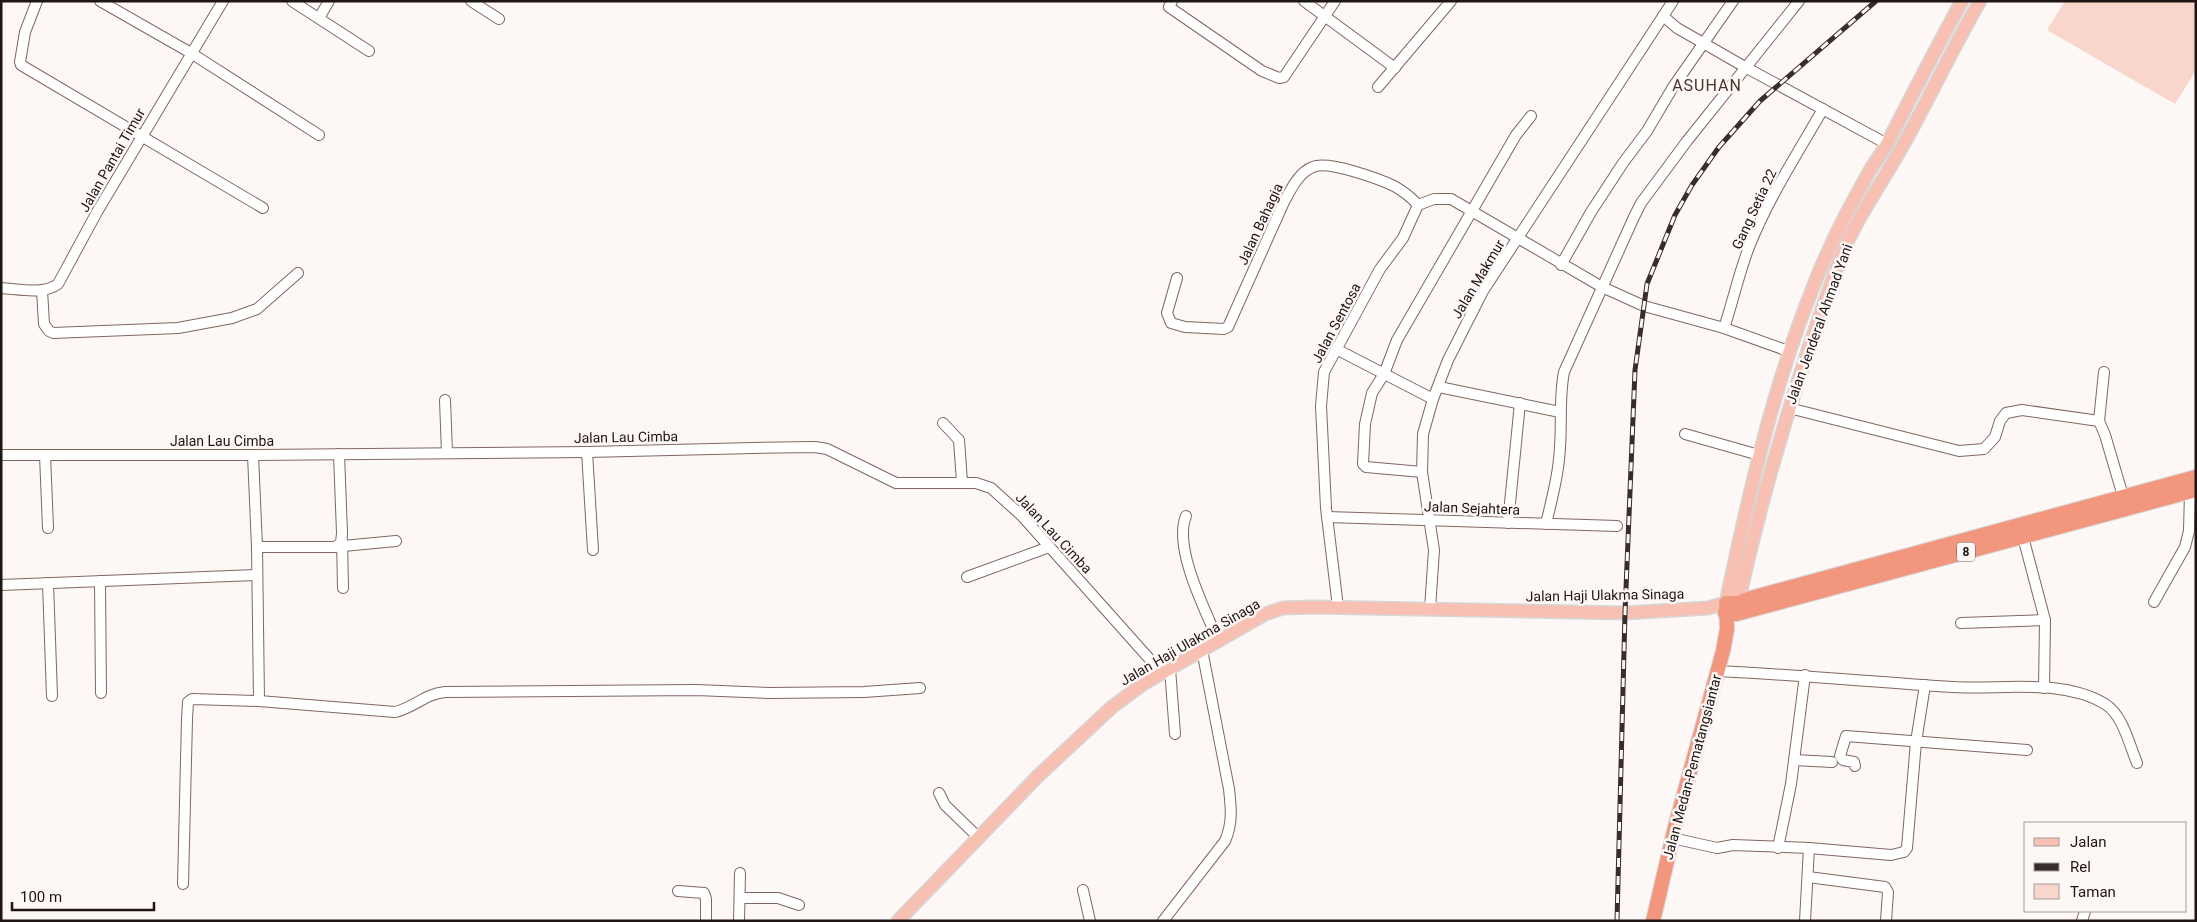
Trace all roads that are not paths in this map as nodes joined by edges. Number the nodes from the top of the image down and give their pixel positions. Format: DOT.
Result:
graph roads {
  1 [pos="37,1"];
  2 [pos="100,1"];
  3 [pos="223,1"];
  4 [pos="292,1"];
  5 [pos="329,1"];
  6 [pos="471,1"];
  7 [pos="1172,1"];
  8 [pos="1304,1"];
  9 [pos="1335,1"];
  10 [pos="1673,1"];
  11 [pos="1733,1"];
  12 [pos="1799,1"];
  13 [pos="1962,1"];
  14 [pos="1980,1"];
  15 [pos="1446,3"];
  16 [pos="1325,16"];
  17 [pos="1663,16"];
  18 [pos="319,18"];
  19 [pos="499,19"];
  20 [pos="1703,43"];
  21 [pos="369,50"];
  22 [pos="191,53"];
  23 [pos="1745,67"];
  24 [pos="1395,68"];
  25 [pos="1378,87"];
  26 [pos="1823,109"];
  27 [pos="1531,116"];
  28 [pos="142,135"];
  29 [pos="319,135"];
  30 [pos="1887,144"];
  31 [pos="1868,173"];
  32 [pos="1883,179"];
  33 [pos="1418,205"];
  34 [pos="262,208"];
  35 [pos="1473,212"];
  36 [pos="1519,237"];
  37 [pos="1562,265"];
  38 [pos="1822,267"];
  39 [pos="1835,271"];
  40 [pos="298,273"];
  41 [pos="1177,278"];
  42 [pos="1,288"];
  43 [pos="1602,288"];
  44 [pos="42,290"];
  45 [pos="1724,328"];
  46 [pos="1336,349"];
  47 [pos="1791,352"];
  48 [pos="2104,372"];
  49 [pos="1384,374"];
  50 [pos="1439,387"];
  51 [pos="1433,399"];
  52 [pos="445,400"];
  53 [pos="1520,404"];
  54 [pos="1789,408"];
  55 [pos="1560,412"];
  56 [pos="2098,421"];
  57 [pos="943,423"];
  58 [pos="1685,434"];
  59 [pos="587,452"];
  60 [pos="447,453"];
  61 [pos="339,454"];
  62 [pos="1,455"];
  63 [pos="45,455"];
  64 [pos="253,455"];
  65 [pos="1759,455"];
  66 [pos="1422,472"];
  67 [pos="2196,477"];
  68 [pos="962,482"];
  69 [pos="2193,491"];
  70 [pos="2123,496"];
  71 [pos="1186,516"];
  72 [pos="1327,517"];
  73 [pos="1429,520"];
  74 [pos="1508,523"];
  75 [pos="1546,524"];
  76 [pos="1617,526"];
  77 [pos="48,528"];
  78 [pos="2023,537"];
  79 [pos="396,541"];
  80 [pos="342,543"];
  81 [pos="257,547"];
  82 [pos="1048,547"];
  83 [pos="593,550"];
  84 [pos="257,575"];
  85 [pos="967,577"];
  86 [pos="100,581"];
  87 [pos="48,583"];
  88 [pos="1,585"];
  89 [pos="343,588"];
  90 [pos="2154,602"];
  91 [pos="1338,607"];
  92 [pos="1731,608"];
  93 [pos="1430,609"];
  94 [pos="2045,620"];
  95 [pos="1961,623"];
  96 [pos="1218,640"];
  97 [pos="1202,650"];
  98 [pos="1166,671"];
  99 [pos="1718,671"];
  100 [pos="1805,675"];
  101 [pos="1924,685"];
  102 [pos="920,688"];
  103 [pos="2044,688"];
  104 [pos="101,694"];
  105 [pos="52,696"];
  106 [pos="259,701"];
  107 [pos="1175,734"];
  108 [pos="1916,742"];
  109 [pos="2027,750"];
  110 [pos="1794,760"];
  111 [pos="1832,762"];
  112 [pos="2137,763"];
  113 [pos="1854,766"];
  114 [pos="939,793"];
  115 [pos="979,838"];
  116 [pos="1672,838"];
  117 [pos="1778,848"];
  118 [pos="1809,848"];
  119 [pos="740,873"];
  120 [pos="1808,877"];
  121 [pos="183,884"];
  122 [pos="1083,890"];
  123 [pos="678,891"];
  124 [pos="740,898"];
  125 [pos="799,905"];
  126 [pos="706,921"];
  127 [pos="739,921"];
  128 [pos="898,921"];
  129 [pos="1090,921"];
  130 [pos="1163,921"];
  131 [pos="1653,921"];
  132 [pos="1805,921"];
  133 [pos="1886,921"];
  1 -- 28 [label="street"];
  2 -- 22 [label="street"];
  3 -- 22 [label="street, Jalan Pantai Timur"];
  4 -- 18 [label="street"];
  5 -- 18 [label="street"];
  6 -- 19 [label="street"];
  7 -- 16 [label="street"];
  8 -- 16 [label="street"];
  9 -- 16 [label="street"];
  10 -- 17 [label="street, Jalan Makmur"];
  11 -- 20 [label="street"];
  12 -- 23 [label="street"];
  13 -- 30 [label="main road, Jalan Jenderal Ahmad Yani"];
  14 -- 32 [label="main road, Jalan Jenderal Ahmad Yani"];
  15 -- 24 [label="street"];
  16 -- 24 [label="street"];
  17 -- 20 [label="street"];
  17 -- 36 [label="street, Jalan Makmur"];
  18 -- 21 [label="street"];
  20 -- 23 [label="street"];
  20 -- 37 [label="street"];
  22 -- 28 [label="street, Jalan Pantai Timur"];
  22 -- 29 [label="street"];
  23 -- 26 [label="street"];
  23 -- 43 [label="street"];
  24 -- 25 [label="street"];
  26 -- 30 [label="street"];
  26 -- 45 [label="street, Gang Setia 22"];
  27 -- 35 [label="street"];
  28 -- 34 [label="street"];
  28 -- 44 [label="street, Jalan Pantai Timur"];
  30 -- 31 [label="main road, Jalan Jenderal Ahmad Yani"];
  31 -- 32 [label="main road"];
  31 -- 38 [label="main road, Jalan Jenderal Ahmad Yani"];
  32 -- 39 [label="main road, Jalan Jenderal Ahmad Yani"];
  33 -- 35 [label="street"];
  33 -- 41 [label="street, Jalan Bahagia"];
  33 -- 46 [label="street, Jalan Sentosa"];
  35 -- 36 [label="street"];
  35 -- 49 [label="street"];
  36 -- 37 [label="street"];
  36 -- 50 [label="street, Jalan Makmur"];
  37 -- 43 [label="street"];
  38 -- 39 [label="main road"];
  38 -- 47 [label="main road, Jalan Jenderal Ahmad Yani"];
  39 -- 54 [label="main road, Jalan Jenderal Ahmad Yani"];
  40 -- 44 [label="street"];
  42 -- 44 [label="street"];
  43 -- 45 [label="street"];
  43 -- 55 [label="street"];
  45 -- 47 [label="street"];
  46 -- 49 [label="street"];
  46 -- 72 [label="street, Jalan Sentosa"];
  47 -- 65 [label="main road, Jalan Jenderal Ahmad Yani"];
  48 -- 56 [label="street"];
  49 -- 51 [label="street"];
  49 -- 66 [label="street"];
  50 -- 51 [label="street, Jalan Makmur"];
  50 -- 53 [label="street"];
  51 -- 66 [label="street, Jalan Makmur"];
  52 -- 60 [label="street"];
  53 -- 55 [label="street"];
  53 -- 74 [label="street"];
  54 -- 56 [label="street"];
  54 -- 92 [label="main road, Jalan Jenderal Ahmad Yani"];
  55 -- 75 [label="street"];
  56 -- 70 [label="street"];
  57 -- 68 [label="street"];
  58 -- 65 [label="street"];
  59 -- 60 [label="street, Jalan Lau Cimba"];
  59 -- 68 [label="street, Jalan Lau Cimba"];
  59 -- 83 [label="street"];
  60 -- 61 [label="street, Jalan Lau Cimba"];
  61 -- 64 [label="street, Jalan Lau Cimba"];
  61 -- 80 [label="street"];
  62 -- 63 [label="street, Jalan Lau Cimba"];
  63 -- 64 [label="street, Jalan Lau Cimba"];
  63 -- 77 [label="street"];
  64 -- 81 [label="street"];
  65 -- 92 [label="main road, Jalan Jenderal Ahmad Yani"];
  66 -- 73 [label="street, Jalan Makmur"];
  67 -- 70 [label="highway, 8"];
  68 -- 82 [label="street, Jalan Lau Cimba"];
  69 -- 78 [label="highway, 8"];
  69 -- 90 [label="street"];
  70 -- 92 [label="highway, 8"];
  71 -- 96 [label="street"];
  72 -- 73 [label="street, Jalan Sejahtera"];
  72 -- 91 [label="street, Jalan Sentosa"];
  73 -- 74 [label="street, Jalan Sejahtera"];
  73 -- 93 [label="street, Jalan Makmur"];
  74 -- 75 [label="street, Jalan Sejahtera"];
  75 -- 76 [label="street, Jalan Sejahtera"];
  78 -- 92 [label="highway, 8"];
  78 -- 94 [label="street"];
  79 -- 80 [label="street"];
  80 -- 81 [label="street"];
  80 -- 89 [label="street"];
  81 -- 84 [label="street"];
  82 -- 85 [label="street"];
  82 -- 98 [label="street, Jalan Lau Cimba"];
  84 -- 86 [label="street"];
  84 -- 106 [label="street"];
  86 -- 87 [label="street"];
  86 -- 104 [label="street"];
  87 -- 88 [label="street"];
  87 -- 105 [label="street"];
  91 -- 93 [label="main road, Jalan Haji Ulakma Sinaga"];
  91 -- 96 [label="main road, Jalan Haji Ulakma Sinaga"];
  92 -- 93 [label="main road, Jalan Haji Ulakma Sinaga"];
  92 -- 99 [label="highway, Jalan Medan-Pematangsiantar"];
  94 -- 95 [label="street"];
  94 -- 103 [label="street"];
  96 -- 97 [label="main road, Jalan Haji Ulakma Sinaga"];
  97 -- 98 [label="main road, Jalan Haji Ulakma Sinaga"];
  97 -- 130 [label="street"];
  98 -- 107 [label="street"];
  98 -- 115 [label="main road, Jalan Haji Ulakma Sinaga"];
  99 -- 100 [label="street"];
  99 -- 116 [label="highway, Jalan Medan-Pematangsiantar"];
  100 -- 101 [label="street"];
  100 -- 110 [label="street"];
  101 -- 103 [label="street"];
  101 -- 108 [label="street"];
  102 -- 106 [label="street"];
  103 -- 112 [label="street"];
  106 -- 121 [label="street"];
  108 -- 109 [label="street"];
  108 -- 113 [label="street"];
  108 -- 118 [label="street"];
  110 -- 111 [label="street"];
  110 -- 117 [label="street"];
  114 -- 115 [label="street"];
  115 -- 128 [label="main road, Jalan Haji Ulakma Sinaga"];
  116 -- 117 [label="street"];
  116 -- 131 [label="highway, Jalan Medan-Pematangsiantar"];
  117 -- 118 [label="street"];
  118 -- 120 [label="street"];
  119 -- 124 [label="street"];
  120 -- 132 [label="street"];
  120 -- 133 [label="street"];
  122 -- 129 [label="street"];
  123 -- 126 [label="street"];
  124 -- 125 [label="street"];
  124 -- 127 [label="street"];
}
